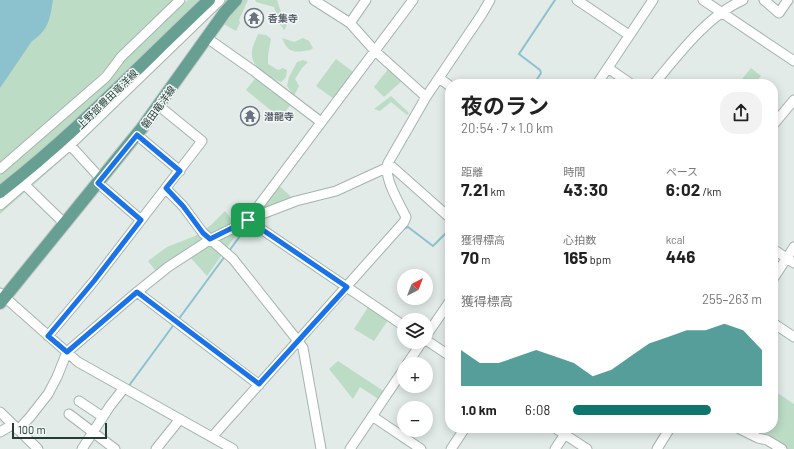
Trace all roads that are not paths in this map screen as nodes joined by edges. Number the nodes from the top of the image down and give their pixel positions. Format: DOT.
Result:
graph roads {
  1 [pos="180,0"];
  2 [pos="209,0"];
  3 [pos="220,0"];
  4 [pos="229,0"];
  5 [pos="236,0"];
  6 [pos="314,0"];
  7 [pos="366,0"];
  8 [pos="413,0"];
  9 [pos="490,0"];
  10 [pos="577,0"];
  11 [pos="653,0"];
  12 [pos="703,0"];
  13 [pos="743,0"];
  14 [pos="764,0"];
  15 [pos="788,0"];
  16 [pos="225,12"];
  17 [pos="722,12"];
  18 [pos="350,23"];
  19 [pos="629,35"];
  20 [pos="207,38"];
  21 [pos="375,51"];
  22 [pos="794,61"];
  23 [pos="608,68"];
  24 [pos="439,78"];
  25 [pos="600,79"];
  26 [pos="624,79"];
  27 [pos="658,79"];
  28 [pos="445,82"];
  29 [pos="426,97"];
  30 [pos="794,100"];
  31 [pos="159,106"];
  32 [pos="778,119"];
  33 [pos="322,122"];
  34 [pos="137,135"];
  35 [pos="70,145"];
  36 [pos="387,165"];
  37 [pos="0,169"];
  38 [pos="180,171"];
  39 [pos="100,181"];
  40 [pos="24,184"];
  41 [pos="166,188"];
  42 [pos="0,192"];
  43 [pos="0,205"];
  44 [pos="445,214"];
  45 [pos="141,220"];
  46 [pos="248,220"];
  47 [pos="65,224"];
  48 [pos="210,239"];
  49 [pos="794,247"];
  50 [pos="778,253"];
  51 [pos="790,261"];
  52 [pos="778,274"];
  53 [pos="347,287"];
  54 [pos="137,292"];
  55 [pos="2,298"];
  56 [pos="445,308"];
  57 [pos="397,321"];
  58 [pos="433,326"];
  59 [pos="778,326"];
  60 [pos="48,336"];
  61 [pos="794,337"];
  62 [pos="298,341"];
  63 [pos="433,345"];
  64 [pos="67,352"];
  65 [pos="445,353"];
  66 [pos="397,379"];
  67 [pos="259,384"];
  68 [pos="124,388"];
  69 [pos="79,401"];
  70 [pos="0,412"];
  71 [pos="69,414"];
  72 [pos="372,416"];
  73 [pos="103,417"];
  74 [pos="180,419"];
  75 [pos="15,428"];
  76 [pos="0,432"];
  77 [pos="94,432"];
  78 [pos="462,433"];
  79 [pos="566,433"];
  80 [pos="569,433"];
  81 [pos="667,433"];
  82 [pos="748,433"];
  83 [pos="212,437"];
  84 [pos="38,449"];
  85 [pos="82,449"];
  86 [pos="115,449"];
  87 [pos="157,449"];
  88 [pos="233,449"];
  89 [pos="321,449"];
  90 [pos="350,449"];
  91 [pos="421,449"];
  92 [pos="451,449"];
  93 [pos="555,449"];
  94 [pos="587,449"];
  95 [pos="657,449"];
  96 [pos="782,449"];
  1 -- 37 [label="street"];
  2 -- 42 [label="main road, 上野部豊田竜洋線"];
  3 -- 35 [label="street"];
  4 -- 16 [label="street"];
  5 -- 16 [label="main road, 磐田竜洋線"];
  6 -- 18 [label="street"];
  7 -- 18 [label="street"];
  8 -- 21 [label="street"];
  9 -- 24 [label="street"];
  10 -- 19 [label="street"];
  11 -- 19 [label="street"];
  12 -- 17 [label="street"];
  13 -- 17 [label="street"];
  14 -- 15 [label="street"];
  16 -- 20 [label="main road, 磐田竜洋線"];
  17 -- 22 [label="street"];
  17 -- 27 [label="street"];
  18 -- 21 [label="street"];
  19 -- 23 [label="street"];
  20 -- 31 [label="main road, 磐田竜洋線"];
  20 -- 33 [label="street"];
  21 -- 29 [label="street"];
  21 -- 33 [label="street"];
  23 -- 25 [label="street"];
  23 -- 26 [label="street"];
  24 -- 28 [label="street"];
  24 -- 29 [label="street"];
  29 -- 36 [label="street"];
  30 -- 32 [label="street"];
  31 -- 34 [label="main road, 磐田竜洋線"];
  31 -- 38 [label="street"];
  33 -- 46 [label="street"];
  34 -- 38 [label="street"];
  34 -- 39 [label="main road, 磐田竜洋線"];
  35 -- 39 [label="street"];
  35 -- 40 [label="street"];
  36 -- 44 [label="street"];
  36 -- 46 [label="street"];
  36 -- 53 [label="street"];
  38 -- 41 [label="street"];
  39 -- 45 [label="street"];
  39 -- 47 [label="main road, 磐田竜洋線"];
  40 -- 43 [label="street"];
  40 -- 47 [label="street"];
  41 -- 45 [label="street"];
  41 -- 48 [label="street"];
  45 -- 60 [label="street"];
  46 -- 48 [label="street"];
  46 -- 53 [label="street"];
  47 -- 55 [label="main road, 磐田竜洋線"];
  48 -- 54 [label="street"];
  48 -- 62 [label="street"];
  49 -- 51 [label="street"];
  50 -- 51 [label="street"];
  51 -- 52 [label="street"];
  53 -- 57 [label="street"];
  53 -- 62 [label="street"];
  54 -- 64 [label="street"];
  54 -- 67 [label="street"];
  55 -- 60 [label="street"];
  56 -- 58 [label="street"];
  59 -- 61 [label="street"];
  60 -- 64 [label="street"];
  62 -- 67 [label="street"];
  62 -- 89 [label="street"];
  63 -- 65 [label="street"];
  64 -- 68 [label="street"];
  64 -- 75 [label="street"];
  66 -- 72 [label="street"];
  67 -- 83 [label="street"];
  68 -- 73 [label="street"];
  68 -- 74 [label="street"];
  69 -- 73 [label="street"];
  70 -- 75 [label="street"];
  71 -- 77 [label="street"];
  72 -- 90 [label="street"];
  72 -- 91 [label="street"];
  73 -- 77 [label="street"];
  74 -- 83 [label="street"];
  74 -- 87 [label="street"];
  75 -- 76 [label="street"];
  75 -- 84 [label="street"];
  77 -- 85 [label="street"];
  77 -- 86 [label="street"];
  78 -- 92 [label="street"];
  79 -- 93 [label="street"];
  80 -- 94 [label="street"];
  81 -- 95 [label="street"];
  82 -- 96 [label="street"];
  83 -- 88 [label="street"];
}
